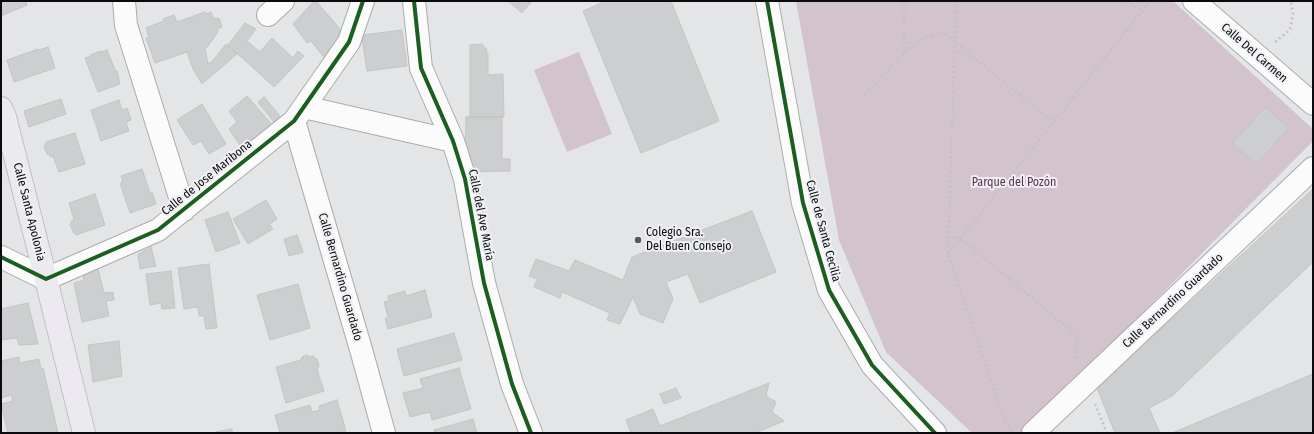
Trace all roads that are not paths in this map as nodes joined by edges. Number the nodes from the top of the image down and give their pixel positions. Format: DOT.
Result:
graph roads {
  1 [pos="124,1"];
  2 [pos="363,1"];
  3 [pos="414,1"];
  4 [pos="767,1"];
  5 [pos="1194,1"];
  6 [pos="1313,104"];
  7 [pos="1,108"];
  8 [pos="299,114"];
  9 [pos="453,141"];
  10 [pos="1313,168"];
  11 [pos="184,210"];
  12 [pos="1,257"];
  13 [pos="46,279"];
  14 [pos="84,433"];
  15 [pos="384,433"];
  16 [pos="531,433"];
  17 [pos="935,433"];
  18 [pos="1033,433"];
  1 -- 11 [label="street"];
  2 -- 8 [label="street, Calle de Jose Maribona"];
  3 -- 9 [label="street, Calle del Ave María"];
  4 -- 17 [label="street, Calle de Santa Cecilia"];
  5 -- 6 [label="street, Calle Del Carmen"];
  7 -- 13 [label="main road, Calle Santa Apolonia"];
  8 -- 9 [label="street"];
  8 -- 11 [label="street, Calle de Jose Maribona"];
  8 -- 15 [label="street, Calle Bernardino Guardado"];
  9 -- 16 [label="street, Calle del Ave María"];
  10 -- 18 [label="street, Calle Bernardino Guardado"];
  11 -- 13 [label="street, Calle de Jose Maribona"];
  12 -- 13 [label="street"];
  13 -- 14 [label="main road, Calle Santa Apolonia"];
}
